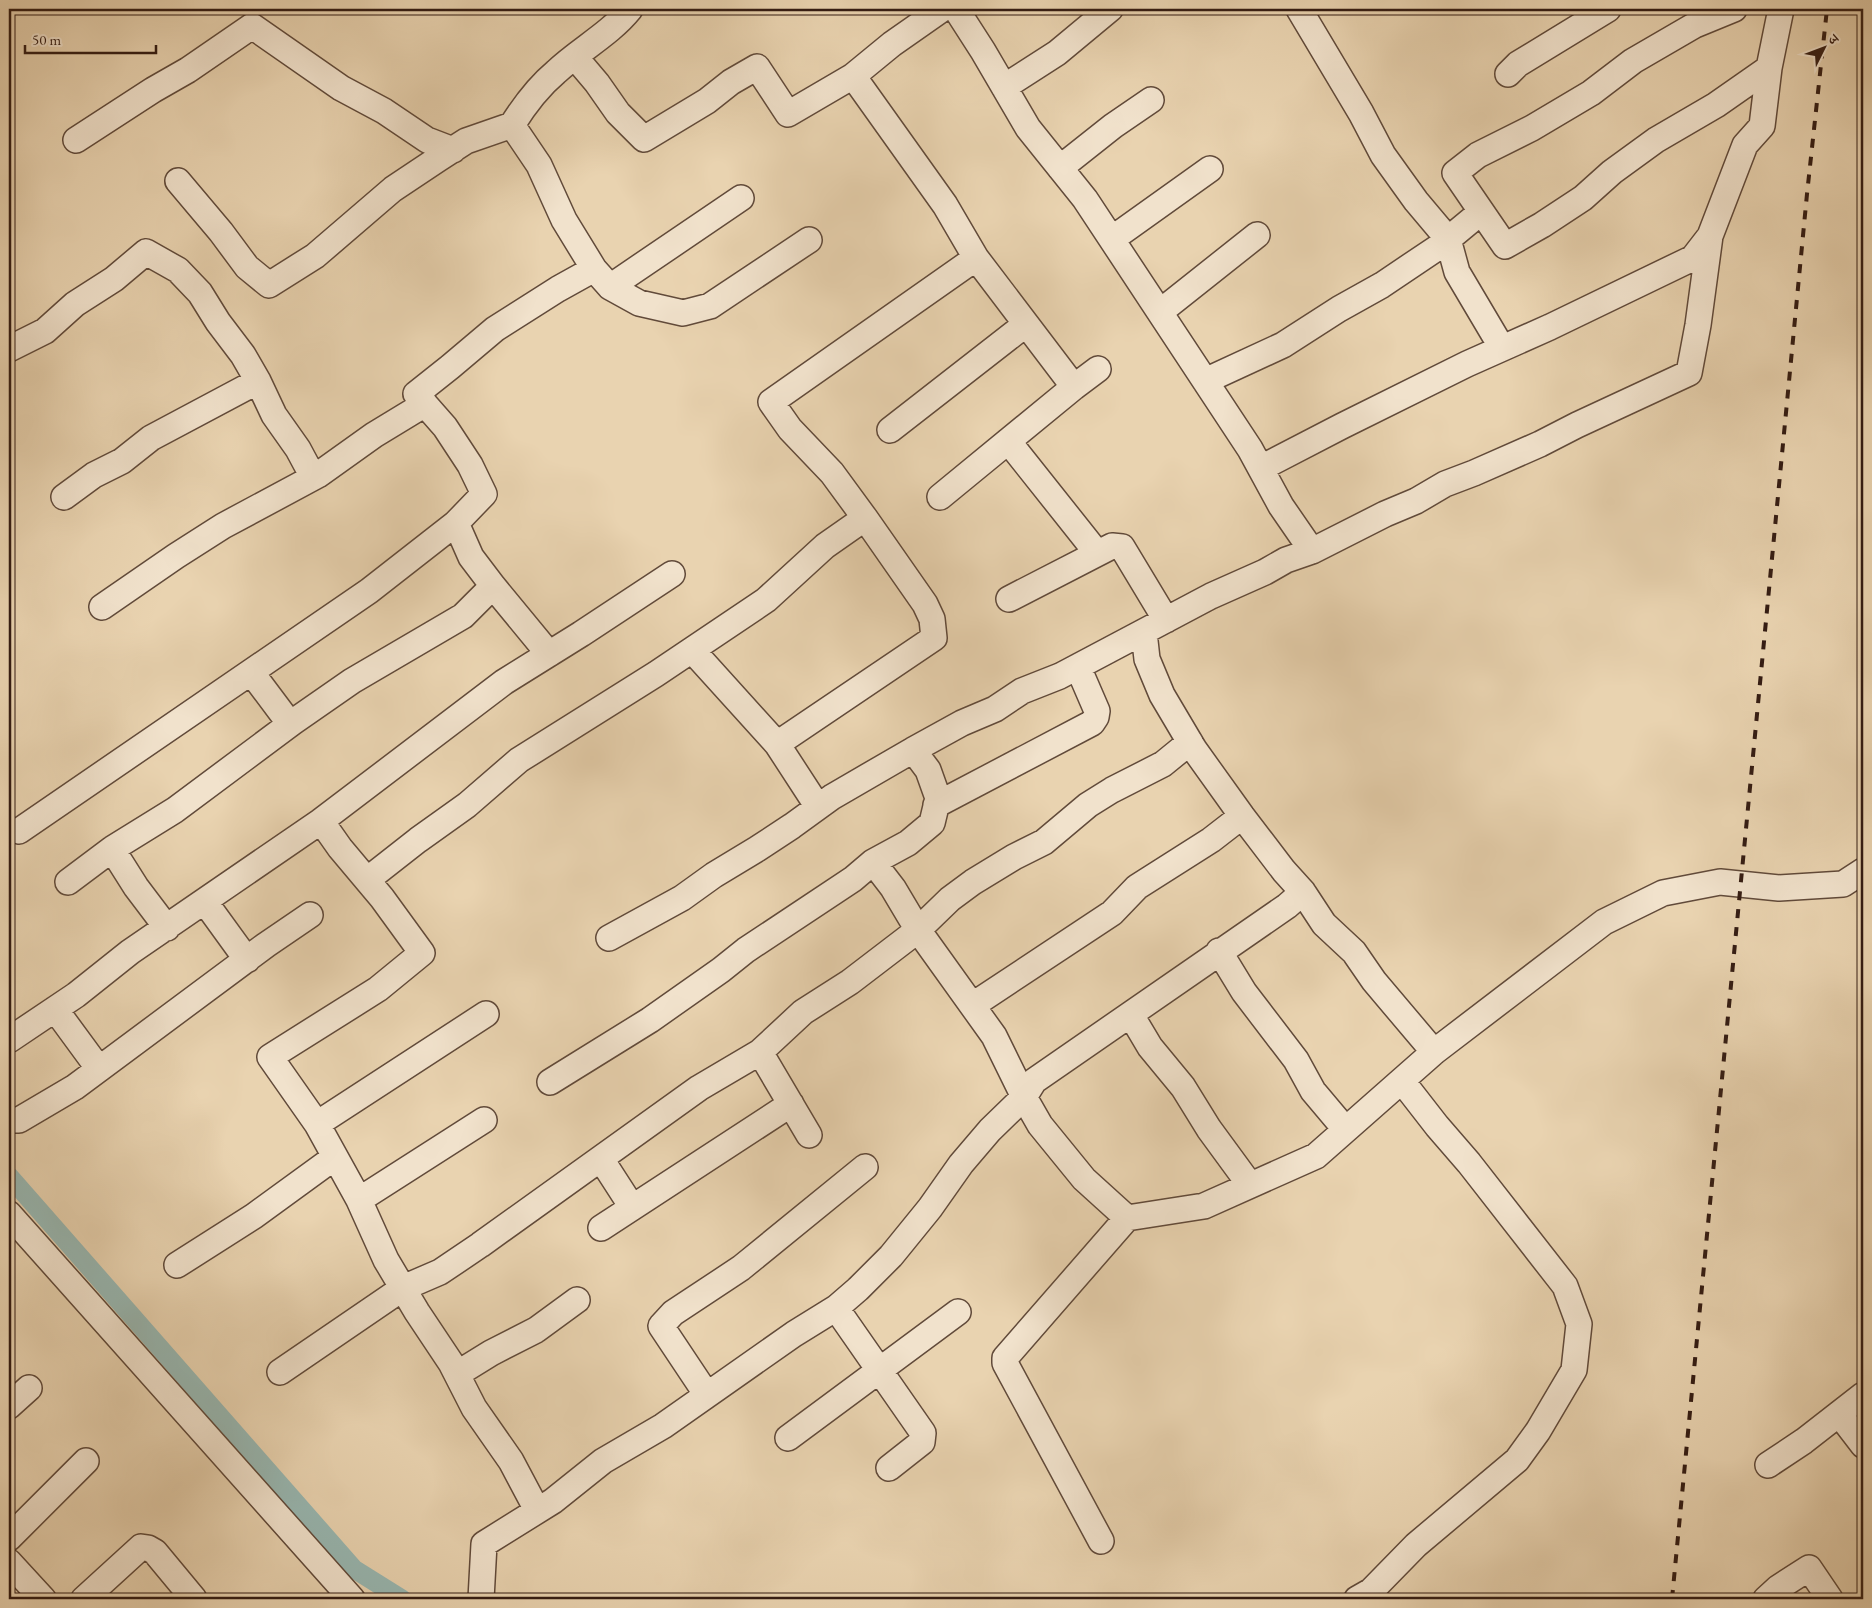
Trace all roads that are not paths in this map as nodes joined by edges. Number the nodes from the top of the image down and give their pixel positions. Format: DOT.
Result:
graph roads {
  1 [pos="630,9"];
  2 [pos="942,9"];
  3 [pos="956,9"];
  4 [pos="1110,9"];
  5 [pos="1299,9"];
  6 [pos="1608,9"];
  7 [pos="1734,9"];
  8 [pos="1781,9"];
  9 [pos="575,57"];
  10 [pos="1769,68"];
  11 [pos="1508,74"];
  12 [pos="852,76"];
  13 [pos="1004,87"];
  14 [pos="1151,100"];
  15 [pos="512,126"];
  16 [pos="76,140"];
  17 [pos="453,150"];
  18 [pos="1060,168"];
  19 [pos="1210,169"];
  20 [pos="178,181"];
  21 [pos="741,198"];
  22 [pos="1481,212"];
  23 [pos="1257,235"];
  24 [pos="1710,236"];
  25 [pos="1112,239"];
  26 [pos="1448,239"];
  27 [pos="809,240"];
  28 [pos="976,258"];
  29 [pos="602,278"];
  30 [pos="1160,312"];
  31 [pos="1026,324"];
  32 [pos="1502,348"];
  33 [pos="9,349"];
  34 [pos="1098,369"];
  35 [pos="258,381"];
  36 [pos="1205,381"];
  37 [pos="1074,387"];
  38 [pos="425,404"];
  39 [pos="890,430"];
  40 [pos="1008,441"];
  41 [pos="1261,468"];
  42 [pos="314,477"];
  43 [pos="64,497"];
  44 [pos="940,497"];
  45 [pos="865,518"];
  46 [pos="456,523"];
  47 [pos="1312,551"];
  48 [pos="1097,553"];
  49 [pos="672,574"];
  50 [pos="493,586"];
  51 [pos="1010,599"];
  52 [pos="102,607"];
  53 [pos="1166,620"];
  54 [pos="1144,632"];
  55 [pos="692,650"];
  56 [pos="549,654"];
  57 [pos="1078,667"];
  58 [pos="251,672"];
  59 [pos="290,724"];
  60 [pos="1190,742"];
  61 [pos="777,744"];
  62 [pos="913,750"];
  63 [pos="936,805"];
  64 [pos="818,807"];
  65 [pos="1242,816"];
  66 [pos="321,821"];
  67 [pos="19,831"];
  68 [pos="112,850"];
  69 [pos="873,862"];
  70 [pos="1863,871"];
  71 [pos="367,880"];
  72 [pos="68,882"];
  73 [pos="1303,892"];
  74 [pos="205,902"];
  75 [pos="310,915"];
  76 [pos="166,928"];
  77 [pos="918,930"];
  78 [pos="609,938"];
  79 [pos="1219,952"];
  80 [pos="247,960"];
  81 [pos="973,1005"];
  82 [pos="55,1009"];
  83 [pos="486,1014"];
  84 [pos="1131,1015"];
  85 [pos="9,1040"];
  86 [pos="760,1052"];
  87 [pos="1434,1052"];
  88 [pos="98,1070"];
  89 [pos="1402,1081"];
  90 [pos="550,1082"];
  91 [pos="1024,1097"];
  92 [pos="790,1104"];
  93 [pos="9,1120"];
  94 [pos="484,1120"];
  95 [pos="317,1124"];
  96 [pos="1345,1129"];
  97 [pos="809,1135"];
  98 [pos="335,1157"];
  99 [pos="601,1159"];
  100 [pos="864,1167"];
  101 [pos="1250,1185"];
  102 [pos="359,1200"];
  103 [pos="632,1207"];
  104 [pos="9,1214"];
  105 [pos="1127,1218"];
  106 [pos="601,1228"];
  107 [pos="177,1265"];
  108 [pos="403,1288"];
  109 [pos="577,1300"];
  110 [pos="836,1308"];
  111 [pos="958,1312"];
  112 [pos="880,1371"];
  113 [pos="280,1372"];
  114 [pos="457,1374"];
  115 [pos="29,1388"];
  116 [pos="707,1395"];
  117 [pos="1863,1396"];
  118 [pos="9,1406"];
  119 [pos="1840,1415"];
  120 [pos="788,1438"];
  121 [pos="1863,1445"];
  122 [pos="86,1461"];
  123 [pos="1768,1465"];
  124 [pos="890,1468"];
  125 [pos="537,1510"];
  126 [pos="9,1538"];
  127 [pos="1101,1541"];
  128 [pos="9,1562"];
  129 [pos="43,1599"];
  130 [pos="84,1599"];
  131 [pos="194,1599"];
  132 [pos="352,1599"];
  133 [pos="481,1599"];
  134 [pos="1357,1599"];
  135 [pos="1766,1599"];
  136 [pos="1830,1599"];
  1 -- 9 [label="street"];
  2 -- 12 [label="street"];
  3 -- 13 [label="street"];
  4 -- 13 [label="street"];
  5 -- 26 [label="street"];
  6 -- 11 [label="street"];
  7 -- 22 [label="street"];
  8 -- 10 [label="street"];
  9 -- 12 [label="street"];
  9 -- 15 [label="street"];
  10 -- 22 [label="street"];
  10 -- 24 [label="street"];
  12 -- 28 [label="street"];
  13 -- 18 [label="street"];
  14 -- 18 [label="street"];
  15 -- 17 [label="street"];
  15 -- 29 [label="street"];
  16 -- 17 [label="street"];
  17 -- 20 [label="street"];
  18 -- 25 [label="street"];
  19 -- 25 [label="street"];
  21 -- 29 [label="street"];
  22 -- 26 [label="street"];
  23 -- 30 [label="street"];
  24 -- 32 [label="street"];
  24 -- 47 [label="street"];
  25 -- 30 [label="street"];
  26 -- 32 [label="street"];
  26 -- 36 [label="street"];
  27 -- 29 [label="street"];
  28 -- 31 [label="street"];
  28 -- 45 [label="street"];
  29 -- 38 [label="street"];
  30 -- 36 [label="street"];
  31 -- 37 [label="street"];
  31 -- 39 [label="street"];
  32 -- 41 [label="street"];
  33 -- 35 [label="street"];
  34 -- 37 [label="street"];
  35 -- 42 [label="street"];
  35 -- 43 [label="street"];
  36 -- 41 [label="street"];
  37 -- 40 [label="street"];
  38 -- 42 [label="street"];
  38 -- 46 [label="street"];
  40 -- 44 [label="street"];
  40 -- 48 [label="street"];
  41 -- 47 [label="street"];
  42 -- 52 [label="street"];
  45 -- 55 [label="street"];
  45 -- 61 [label="street"];
  46 -- 50 [label="street"];
  46 -- 58 [label="street"];
  47 -- 53 [label="street"];
  48 -- 51 [label="street"];
  48 -- 53 [label="street"];
  49 -- 56 [label="street"];
  50 -- 56 [label="street"];
  50 -- 59 [label="street"];
  53 -- 54 [label="street"];
  54 -- 57 [label="street"];
  54 -- 60 [label="street"];
  55 -- 61 [label="street"];
  55 -- 71 [label="street"];
  56 -- 66 [label="street"];
  57 -- 62 [label="street"];
  57 -- 63 [label="street"];
  58 -- 59 [label="street"];
  58 -- 67 [label="street"];
  59 -- 68 [label="street"];
  60 -- 65 [label="street"];
  60 -- 77 [label="street"];
  61 -- 64 [label="street"];
  62 -- 63 [label="street"];
  62 -- 64 [label="street"];
  63 -- 69 [label="street"];
  64 -- 78 [label="street"];
  65 -- 73 [label="street"];
  65 -- 81 [label="street"];
  66 -- 71 [label="street"];
  66 -- 74 [label="street"];
  68 -- 72 [label="street"];
  68 -- 76 [label="street"];
  69 -- 77 [label="street"];
  69 -- 90 [label="street"];
  70 -- 87 [label="street"];
  71 -- 95 [label="street"];
  73 -- 79 [label="street"];
  73 -- 87 [label="street"];
  74 -- 76 [label="street"];
  74 -- 80 [label="street"];
  75 -- 80 [label="street"];
  76 -- 82 [label="street"];
  77 -- 81 [label="street"];
  77 -- 86 [label="street"];
  79 -- 84 [label="street"];
  79 -- 96 [label="street"];
  80 -- 88 [label="street"];
  81 -- 91 [label="street"];
  82 -- 85 [label="street"];
  82 -- 88 [label="street"];
  83 -- 95 [label="street"];
  84 -- 91 [label="street"];
  84 -- 101 [label="street"];
  86 -- 92 [label="street"];
  86 -- 99 [label="street"];
  87 -- 89 [label="street"];
  88 -- 93 [label="street"];
  89 -- 96 [label="street"];
  89 -- 134 [label="street"];
  91 -- 105 [label="street"];
  91 -- 110 [label="street"];
  92 -- 97 [label="street"];
  92 -- 103 [label="street"];
  94 -- 102 [label="street"];
  95 -- 98 [label="street"];
  96 -- 101 [label="street"];
  98 -- 102 [label="street"];
  98 -- 107 [label="street"];
  99 -- 103 [label="street"];
  99 -- 108 [label="street"];
  100 -- 116 [label="street"];
  101 -- 105 [label="street"];
  102 -- 108 [label="street"];
  103 -- 106 [label="street"];
  104 -- 132 [label="street"];
  105 -- 127 [label="street"];
  108 -- 113 [label="street"];
  108 -- 114 [label="street"];
  109 -- 114 [label="street"];
  110 -- 112 [label="street"];
  110 -- 116 [label="street"];
  111 -- 112 [label="street"];
  112 -- 120 [label="street"];
  112 -- 124 [label="street"];
  114 -- 125 [label="street"];
  115 -- 118 [label="street"];
  116 -- 125 [label="street"];
  117 -- 119 [label="street"];
  119 -- 121 [label="street"];
  119 -- 123 [label="street"];
  122 -- 126 [label="street"];
  125 -- 133 [label="street"];
  128 -- 129 [label="street"];
  130 -- 131 [label="street"];
  135 -- 136 [label="street"];
}
